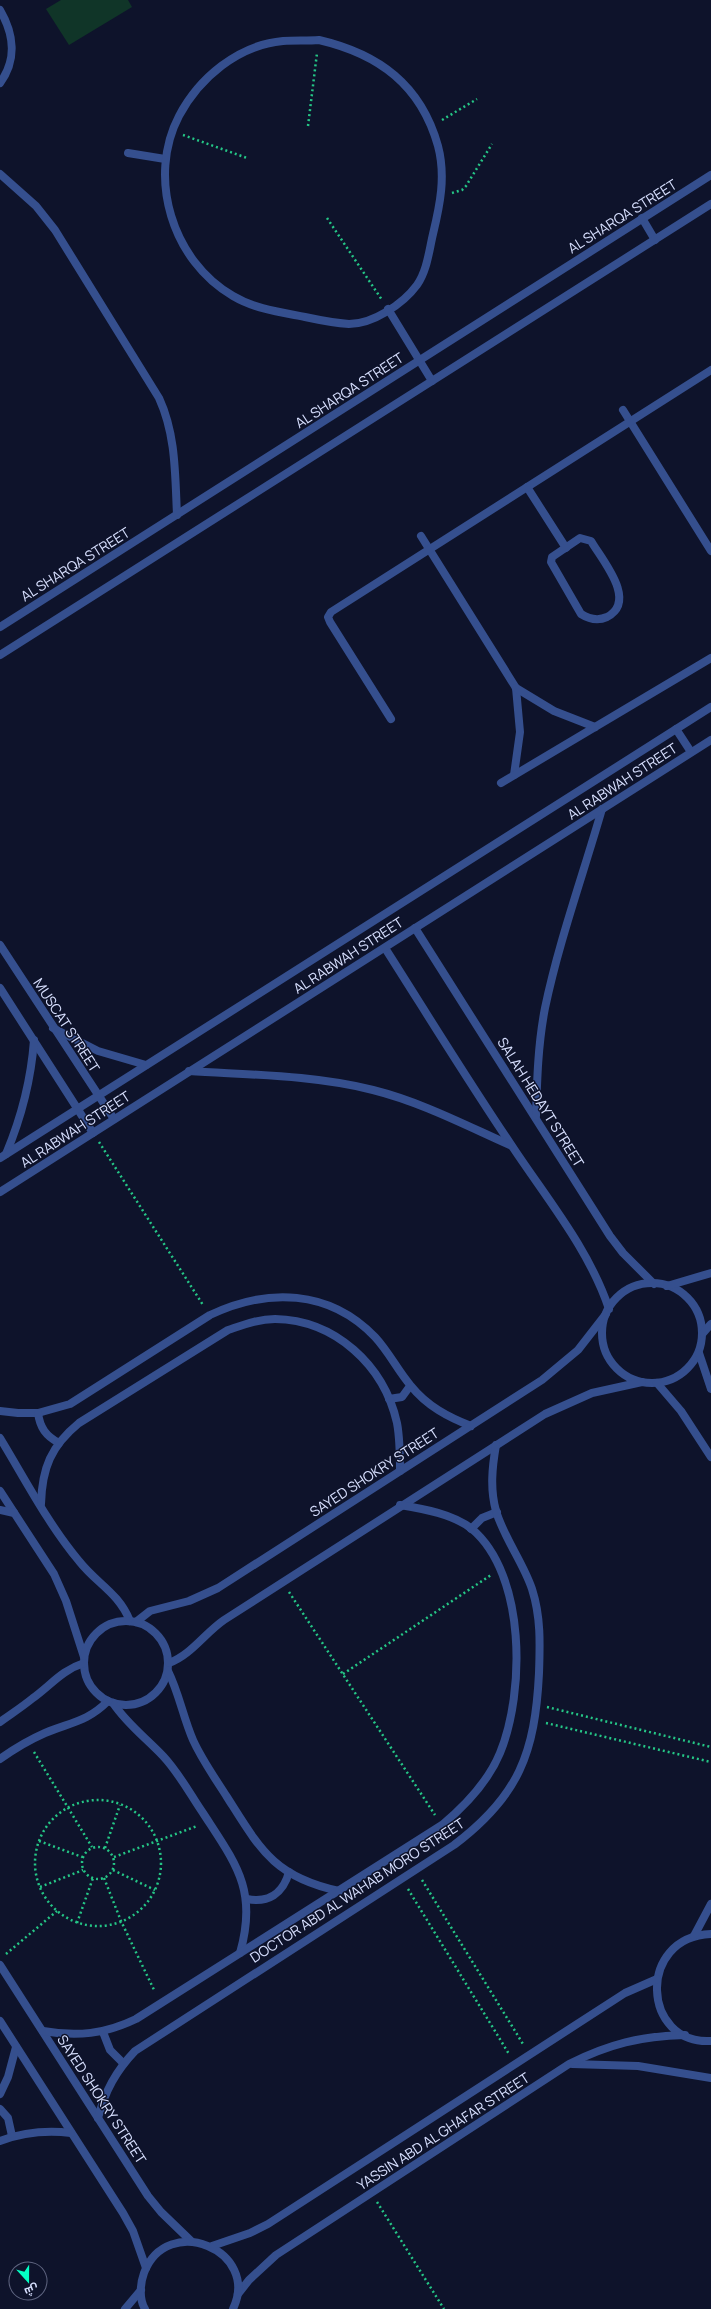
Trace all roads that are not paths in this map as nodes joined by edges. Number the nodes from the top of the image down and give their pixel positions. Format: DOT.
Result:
graph roads {
  1 [pos="0,10"];
  2 [pos="0,83"];
  3 [pos="128,153"];
  4 [pos="165,160"];
  5 [pos="0,174"];
  6 [pos="711,175"];
  7 [pos="711,204"];
  8 [pos="642,218"];
  9 [pos="655,240"];
  10 [pos="388,310"];
  11 [pos="419,360"];
  12 [pos="711,370"];
  13 [pos="432,381"];
  14 [pos="623,410"];
  15 [pos="630,422"];
  16 [pos="528,487"];
  17 [pos="177,514"];
  18 [pos="420,536"];
  19 [pos="566,548"];
  20 [pos="429,550"];
  21 [pos="711,551"];
  22 [pos="0,627"];
  23 [pos="0,655"];
  24 [pos="711,657"];
  25 [pos="516,688"];
  26 [pos="711,707"];
  27 [pos="391,719"];
  28 [pos="595,727"];
  29 [pos="676,729"];
  30 [pos="711,740"];
  31 [pos="691,752"];
  32 [pos="514,775"];
  33 [pos="501,783"];
  34 [pos="602,810"];
  35 [pos="415,928"];
  36 [pos="0,945"];
  37 [pos="385,948"];
  38 [pos="0,988"];
  39 [pos="53,1028"];
  40 [pos="34,1040"];
  41 [pos="146,1065"];
  42 [pos="189,1071"];
  43 [pos="98,1095"];
  44 [pos="78,1108"];
  45 [pos="536,1117"];
  46 [pos="114,1119"];
  47 [pos="93,1133"];
  48 [pos="511,1146"];
  49 [pos="3,1156"];
  50 [pos="0,1192"];
  51 [pos="711,1273"];
  52 [pos="654,1284"];
  53 [pos="667,1286"];
  54 [pos="607,1312"];
  55 [pos="711,1324"];
  56 [pos="702,1333"];
  57 [pos="699,1352"];
  58 [pos="642,1382"];
  59 [pos="657,1383"];
  60 [pos="410,1386"];
  61 [pos="711,1389"];
  62 [pos="389,1399"];
  63 [pos="0,1411"];
  64 [pos="38,1413"];
  65 [pos="471,1426"];
  66 [pos="0,1438"];
  67 [pos="59,1443"];
  68 [pos="496,1445"];
  69 [pos="711,1457"];
  70 [pos="400,1471"];
  71 [pos="0,1491"];
  72 [pos="41,1504"];
  73 [pos="400,1505"];
  74 [pos="0,1510"];
  75 [pos="497,1512"];
  76 [pos="14,1513"];
  77 [pos="471,1529"];
  78 [pos="133,1621"];
  79 [pos="84,1660"];
  80 [pos="169,1667"];
  81 [pos="110,1702"];
  82 [pos="0,1722"];
  83 [pos="0,1760"];
  84 [pos="289,1872"];
  85 [pos="339,1890"];
  86 [pos="246,1899"];
  87 [pos="711,1904"];
  88 [pos="711,1934"];
  89 [pos="694,1936"];
  90 [pos="240,1953"];
  91 [pos="0,1965"];
  92 [pos="656,1979"];
  93 [pos="0,2021"];
  94 [pos="43,2031"];
  95 [pos="103,2032"];
  96 [pos="686,2035"];
  97 [pos="711,2040"];
  98 [pos="16,2047"];
  99 [pos="123,2063"];
  100 [pos="569,2064"];
  101 [pos="711,2078"];
  102 [pos="0,2094"];
  103 [pos="0,2110"];
  104 [pos="98,2118"];
  105 [pos="71,2133"];
  106 [pos="12,2136"];
  107 [pos="0,2141"];
  108 [pos="191,2241"];
  109 [pos="212,2246"];
  110 [pos="146,2268"];
  111 [pos="141,2290"];
  112 [pos="238,2294"];
  113 [pos="236,2307"];
  114 [pos="125,2309"];
  115 [pos="145,2309"];
  1 -- 2 [label="street"];
  3 -- 4 [label="street"];
  4 -- 10 [label="street"];
  4 -- 10 [label="street"];
  5 -- 17 [label="street"];
  6 -- 8 [label="street, AL SHARQA STREET"];
  7 -- 9 [label="street"];
  8 -- 9 [label="street"];
  8 -- 11 [label="street, AL SHARQA STREET"];
  9 -- 13 [label="street"];
  10 -- 11 [label="street"];
  11 -- 13 [label="street"];
  11 -- 17 [label="street, AL SHARQA STREET"];
  12 -- 15 [label="street"];
  13 -- 23 [label="street"];
  14 -- 15 [label="street"];
  15 -- 16 [label="street"];
  15 -- 21 [label="street"];
  16 -- 19 [label="street"];
  16 -- 20 [label="street"];
  17 -- 22 [label="street, AL SHARQA STREET"];
  18 -- 20 [label="street"];
  19 -- 19 [label="street"];
  20 -- 25 [label="street"];
  20 -- 27 [label="street"];
  24 -- 28 [label="street"];
  25 -- 28 [label="street"];
  25 -- 32 [label="street"];
  26 -- 29 [label="street, AL RABWAH STREET"];
  28 -- 32 [label="street"];
  29 -- 31 [label="street"];
  29 -- 41 [label="street, AL RABWAH STREET"];
  30 -- 31 [label="street, AL RABWAH STREET"];
  31 -- 34 [label="street, AL RABWAH STREET"];
  32 -- 33 [label="street"];
  34 -- 35 [label="street, AL RABWAH STREET"];
  34 -- 45 [label="street"];
  35 -- 37 [label="street, AL RABWAH STREET"];
  35 -- 45 [label="street, SALAH HEDAYT STREET"];
  36 -- 39 [label="street, MUSCAT STREET"];
  37 -- 42 [label="street, AL RABWAH STREET"];
  37 -- 48 [label="street"];
  38 -- 40 [label="street"];
  39 -- 41 [label="street"];
  39 -- 43 [label="street, MUSCAT STREET"];
  40 -- 44 [label="street"];
  40 -- 49 [label="street"];
  41 -- 43 [label="street, AL RABWAH STREET"];
  42 -- 46 [label="street, AL RABWAH STREET"];
  42 -- 48 [label="street"];
  43 -- 44 [label="street, AL RABWAH STREET"];
  43 -- 46 [label="street, MUSCAT STREET"];
  44 -- 47 [label="street"];
  44 -- 49 [label="street, AL RABWAH STREET"];
  45 -- 52 [label="street, SALAH HEDAYT STREET"];
  46 -- 47 [label="street, AL RABWAH STREET"];
  47 -- 50 [label="street, AL RABWAH STREET"];
  48 -- 54 [label="street"];
  51 -- 53 [label="street"];
  52 -- 53 [label="street"];
  52 -- 54 [label="street"];
  53 -- 56 [label="street"];
  54 -- 58 [label="street"];
  54 -- 65 [label="street, SAYED SHOKRY STREET"];
  55 -- 56 [label="street"];
  56 -- 57 [label="street"];
  57 -- 59 [label="street"];
  57 -- 61 [label="street"];
  58 -- 59 [label="street"];
  58 -- 68 [label="street"];
  59 -- 69 [label="street"];
  60 -- 62 [label="street"];
  60 -- 64 [label="street"];
  60 -- 65 [label="street"];
  62 -- 67 [label="street"];
  62 -- 70 [label="street"];
  63 -- 64 [label="street"];
  64 -- 67 [label="street"];
  65 -- 70 [label="street, SAYED SHOKRY STREET"];
  66 -- 72 [label="street"];
  67 -- 72 [label="street"];
  68 -- 73 [label="street"];
  68 -- 75 [label="street, DOCTOR ABD AL WAHAB MORO STREET"];
  70 -- 78 [label="street, SAYED SHOKRY STREET"];
  71 -- 76 [label="street"];
  72 -- 78 [label="street"];
  73 -- 77 [label="street, DOCTOR ABD AL WAHAB MORO STREET"];
  73 -- 80 [label="street"];
  74 -- 76 [label="street"];
  75 -- 77 [label="street"];
  75 -- 99 [label="street, DOCTOR ABD AL WAHAB MORO STREET"];
  76 -- 79 [label="street"];
  77 -- 85 [label="street, DOCTOR ABD AL WAHAB MORO STREET"];
  78 -- 79 [label="street"];
  78 -- 80 [label="street"];
  79 -- 81 [label="street"];
  79 -- 82 [label="street"];
  80 -- 81 [label="street"];
  80 -- 84 [label="street"];
  81 -- 83 [label="street"];
  81 -- 86 [label="street"];
  84 -- 85 [label="street"];
  84 -- 86 [label="street"];
  85 -- 90 [label="street, DOCTOR ABD AL WAHAB MORO STREET"];
  86 -- 90 [label="street"];
  87 -- 89 [label="street"];
  88 -- 89 [label="street"];
  89 -- 92 [label="street"];
  90 -- 95 [label="street, DOCTOR ABD AL WAHAB MORO STREET"];
  91 -- 94 [label="street, SAYED SHOKRY STREET"];
  92 -- 96 [label="street"];
  92 -- 109 [label="street, YASSIN ABD AL GHAFAR STREET"];
  93 -- 98 [label="street"];
  94 -- 95 [label="street, DOCTOR ABD AL WAHAB MORO STREET"];
  94 -- 104 [label="street, SAYED SHOKRY STREET"];
  95 -- 99 [label="street"];
  96 -- 97 [label="street"];
  96 -- 100 [label="street, YASSIN ABD AL GHAFAR STREET"];
  98 -- 102 [label="street"];
  98 -- 105 [label="street"];
  99 -- 104 [label="street, DOCTOR ABD AL WAHAB MORO STREET"];
  100 -- 101 [label="street"];
  100 -- 112 [label="street, YASSIN ABD AL GHAFAR STREET"];
  103 -- 106 [label="street"];
  104 -- 108 [label="street, SAYED SHOKRY STREET"];
  105 -- 106 [label="street"];
  105 -- 110 [label="street"];
  106 -- 107 [label="street"];
  108 -- 109 [label="street"];
  108 -- 110 [label="street"];
  109 -- 112 [label="street"];
  110 -- 111 [label="street"];
  111 -- 114 [label="street"];
  111 -- 115 [label="street"];
  112 -- 113 [label="street"];
}
